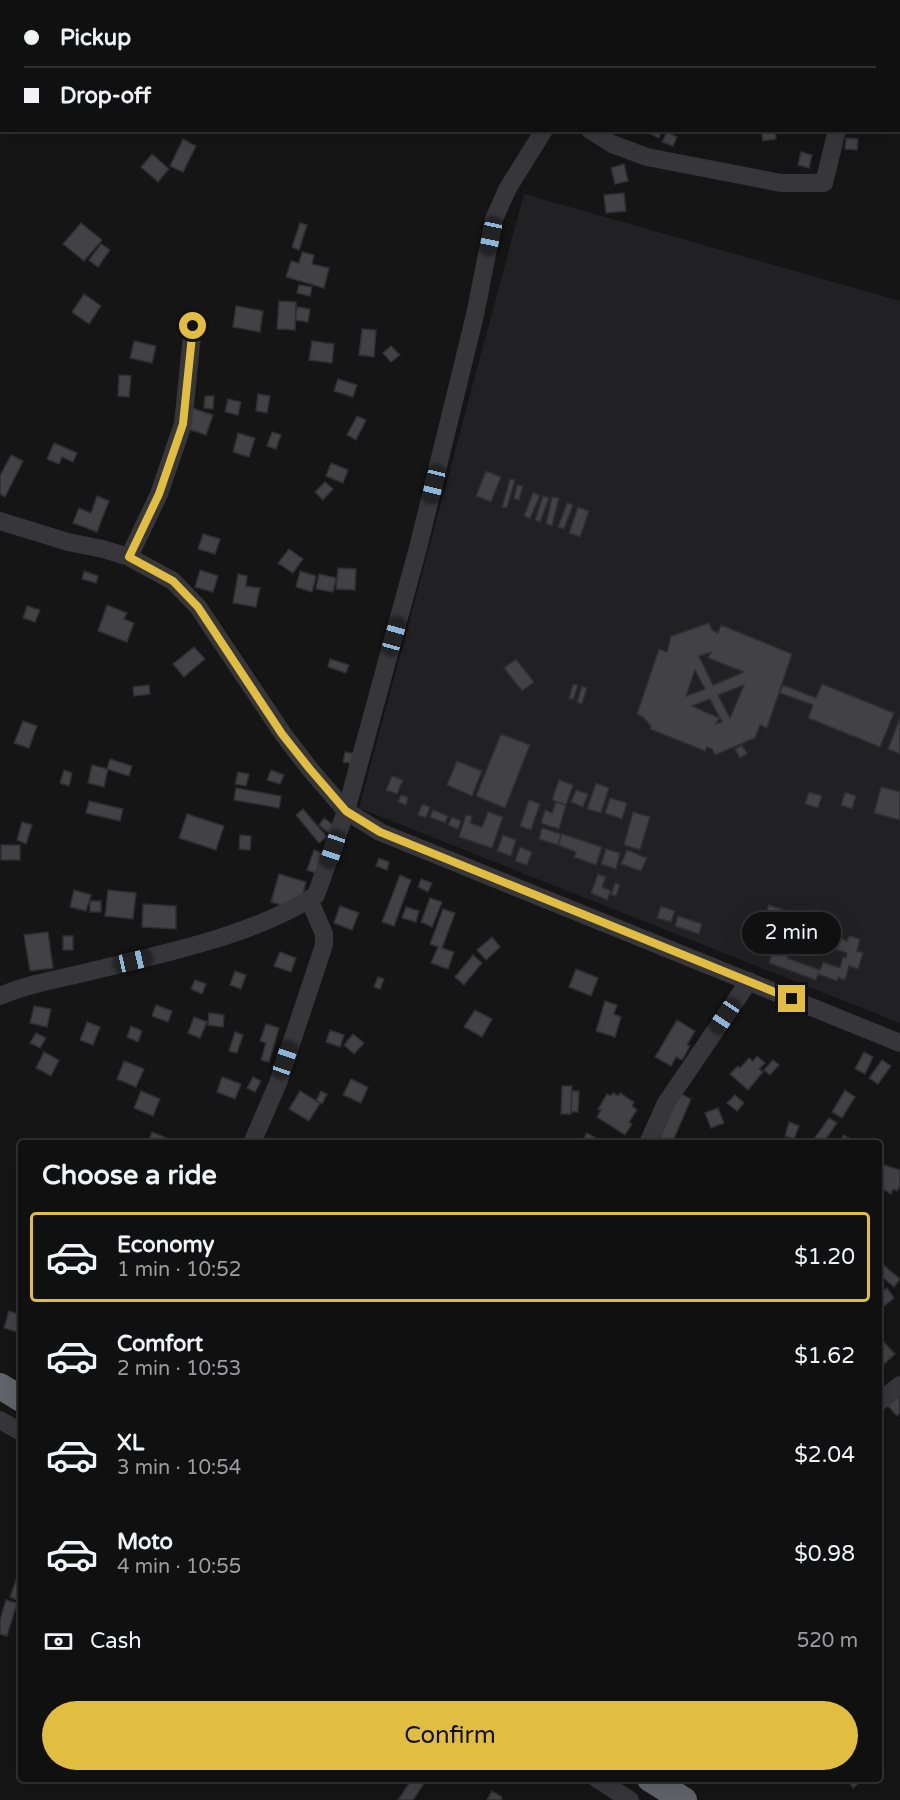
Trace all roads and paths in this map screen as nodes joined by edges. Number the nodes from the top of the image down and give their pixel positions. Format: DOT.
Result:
graph roads {
  1 [pos="543,132"];
  2 [pos="593,132"];
  3 [pos="837,132"];
  4 [pos="193,326"];
  5 [pos="0,521"];
  6 [pos="129,557"];
  7 [pos="346,811"];
  8 [pos="309,900"];
  9 [pos="749,981"];
  10 [pos="0,996"];
  11 [pos="900,1043"];
  12 [pos="253,1140"];
  13 [pos="649,1140"];
  14 [pos="900,1385"];
  15 [pos="0,1386"];
  16 [pos="18,1397"];
  17 [pos="882,1400"];
  18 [pos="0,1420"];
  19 [pos="18,1430"];
  20 [pos="602,1782"];
  21 [pos="655,1782"];
  22 [pos="630,1800"];
  23 [pos="684,1800"];
  1 -- 7 [label="street"];
  2 -- 3 [label="street"];
  4 -- 6 [label="street"];
  5 -- 6 [label="street"];
  6 -- 7 [label="street"];
  7 -- 8 [label="street"];
  7 -- 9 [label="street"];
  8 -- 10 [label="street"];
  8 -- 12 [label="street"];
  9 -- 11 [label="street"];
  9 -- 13 [label="street"];
  14 -- 17 [label="street"];
  15 -- 16 [label="highway"];
  18 -- 19 [label="street"];
  20 -- 22 [label="street"];
  21 -- 23 [label="highway"];
}
